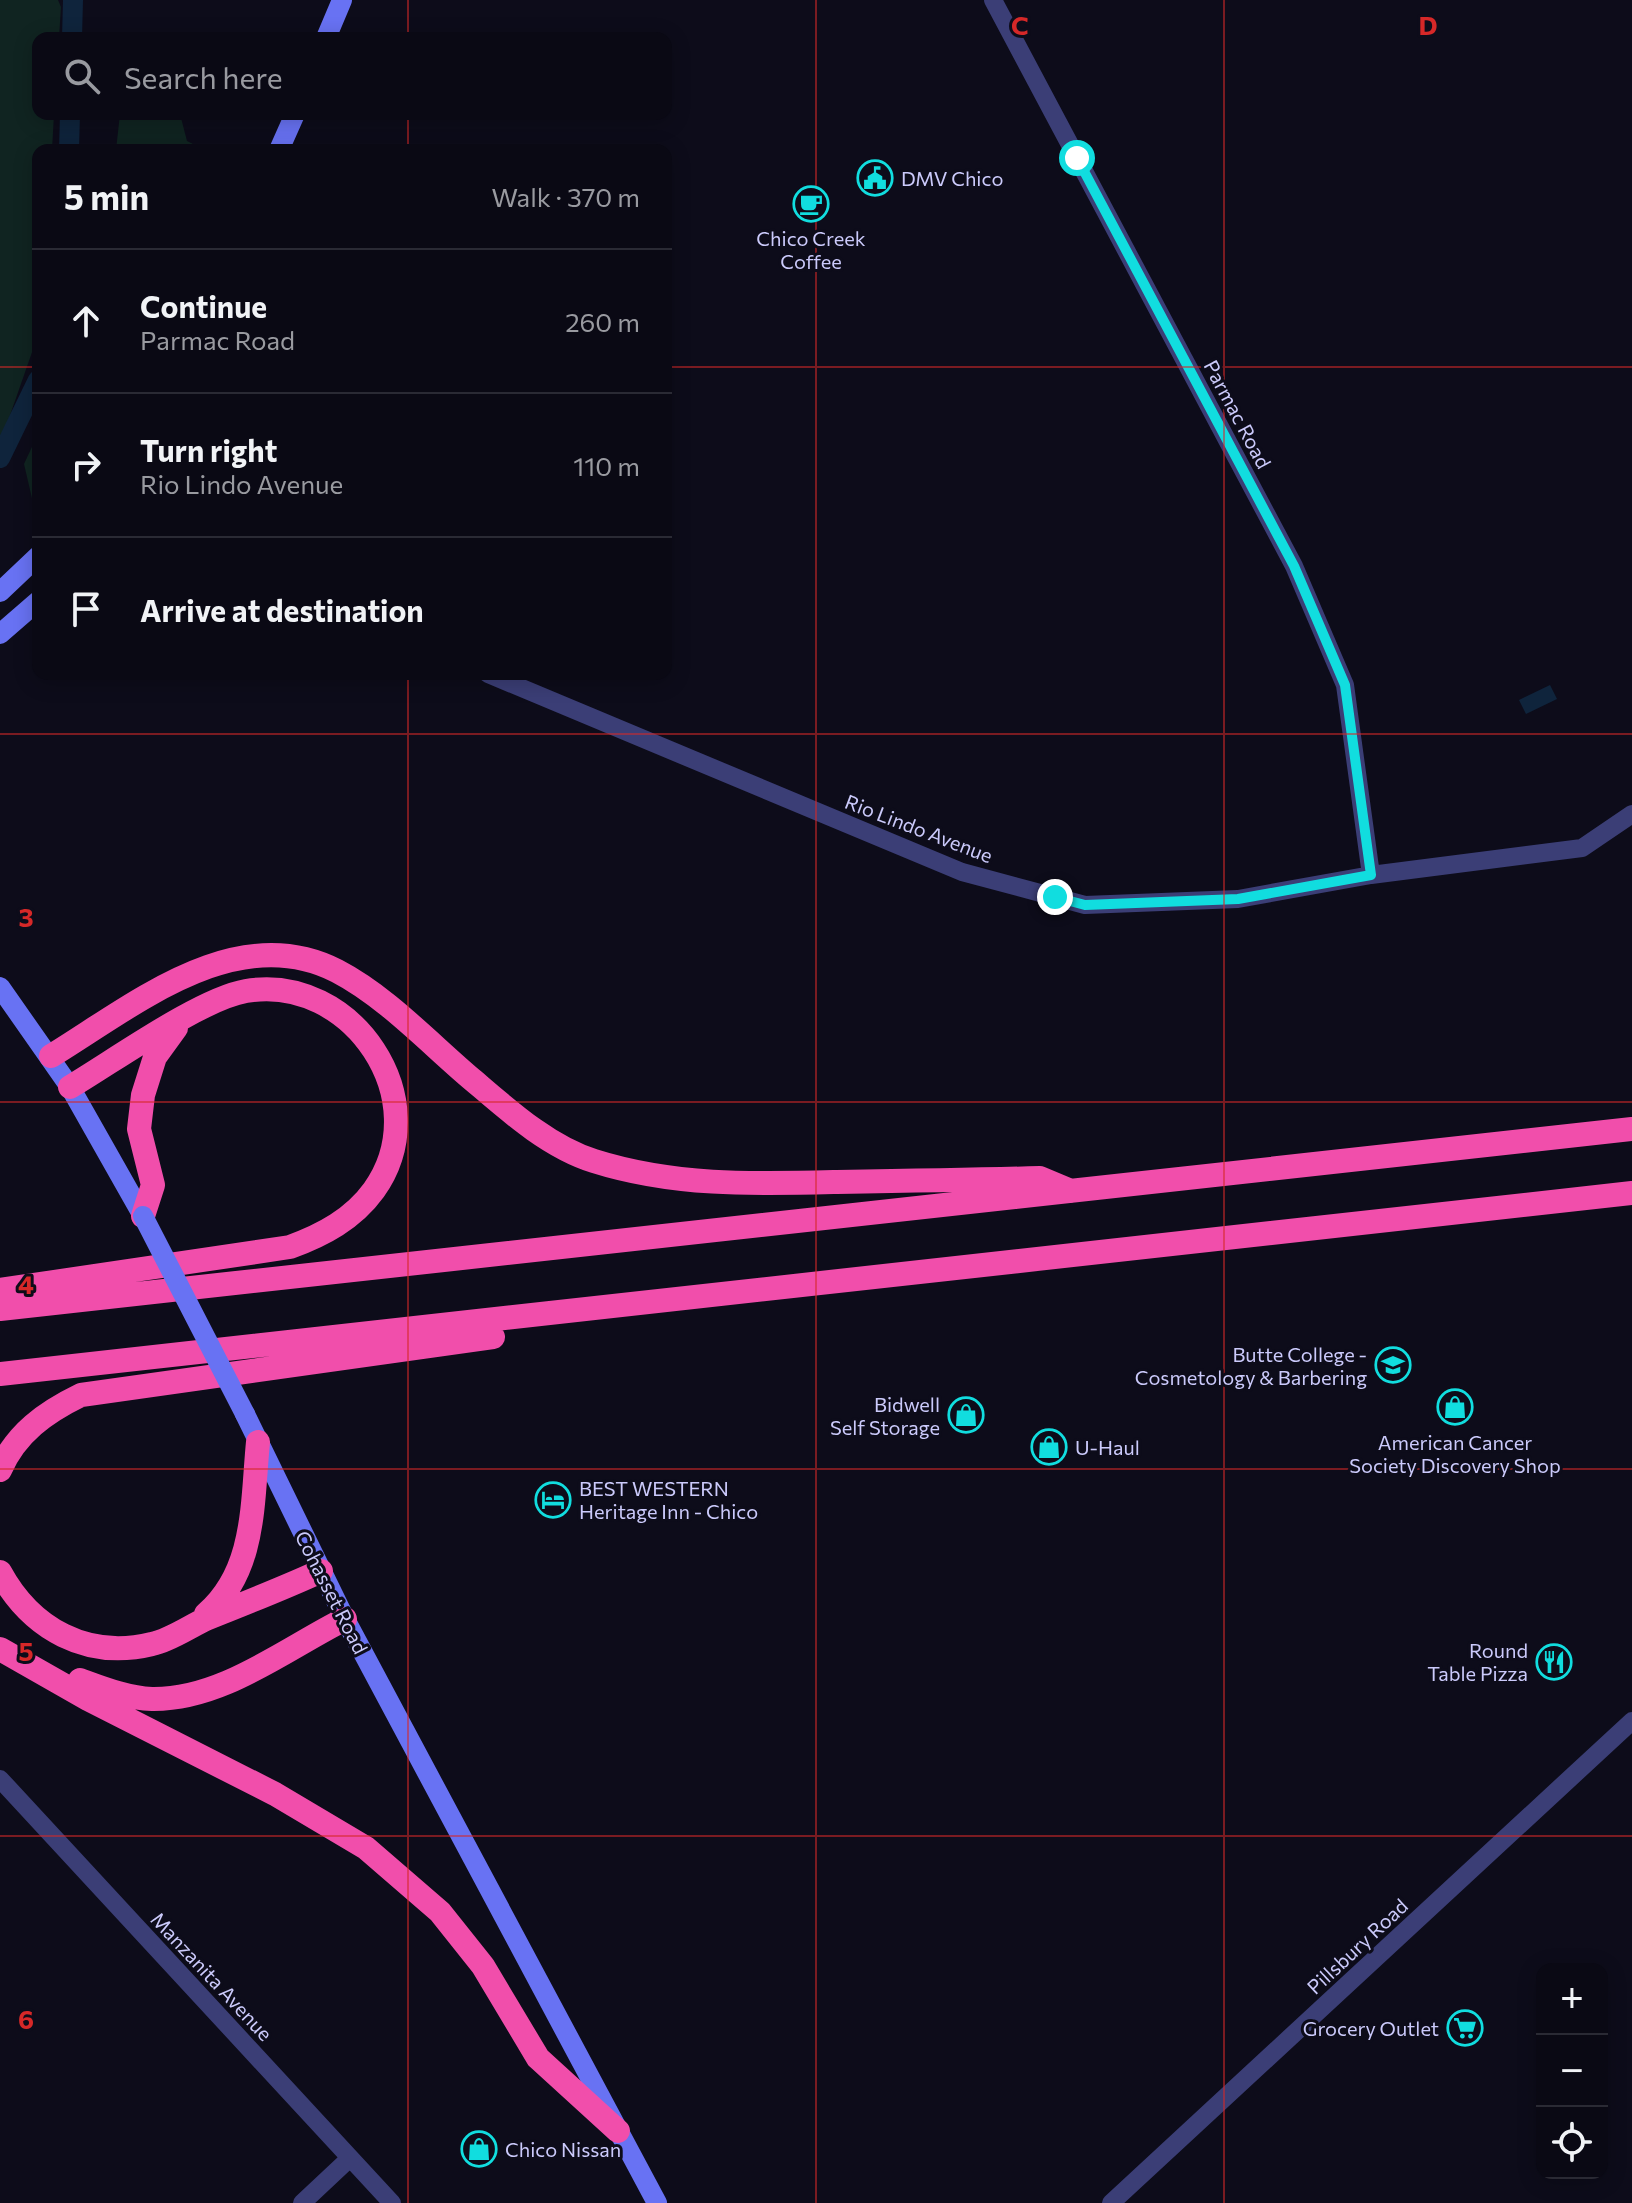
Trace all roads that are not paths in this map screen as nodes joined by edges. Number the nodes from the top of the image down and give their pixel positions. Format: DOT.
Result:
graph roads {
  1 [pos="342,0"];
  2 [pos="993,0"];
  3 [pos="329,32"];
  4 [pos="292,120"];
  5 [pos="282,144"];
  6 [pos="32,562"];
  7 [pos="0,592"];
  8 [pos="32,606"];
  9 [pos="0,634"];
  10 [pos="502,680"];
  11 [pos="1632,814"];
  12 [pos="1371,875"];
  13 [pos="0,987"];
  14 [pos="182,1020"];
  15 [pos="51,1056"];
  16 [pos="70,1087"];
  17 [pos="1632,1129"];
  18 [pos="1073,1192"];
  19 [pos="1632,1193"];
  20 [pos="143,1216"];
  21 [pos="0,1290"];
  22 [pos="0,1309"];
  23 [pos="577,1312"];
  24 [pos="0,1374"];
  25 [pos="258,1442"];
  26 [pos="0,1470"];
  27 [pos="321,1571"];
  28 [pos="0,1572"];
  29 [pos="345,1619"];
  30 [pos="195,1623"];
  31 [pos="0,1638"];
  32 [pos="0,1649"];
  33 [pos="1632,1721"];
  34 [pos="0,1779"];
  35 [pos="618,2131"];
  36 [pos="350,2158"];
  37 [pos="302,2203"];
  38 [pos="392,2203"];
  39 [pos="657,2203"];
  40 [pos="1111,2203"];
  1 -- 3 [label="main road"];
  2 -- 12 [label="street, Parmac Road"];
  4 -- 5 [label="main road"];
  6 -- 7 [label="main road"];
  8 -- 9 [label="main road"];
  10 -- 12 [label="street, Rio Lindo Avenue"];
  11 -- 12 [label="street, Rio Lindo Avenue"];
  13 -- 15 [label="main road, Cohasset Road"];
  14 -- 16 [label="highway"];
  14 -- 20 [label="highway"];
  14 -- 21 [label="highway"];
  15 -- 16 [label="main road, Cohasset Road"];
  15 -- 18 [label="highway"];
  16 -- 20 [label="main road, Cohasset Road"];
  17 -- 18 [label="highway"];
  18 -- 22 [label="highway"];
  19 -- 23 [label="highway"];
  20 -- 25 [label="main road, Cohasset Road, bridge"];
  23 -- 24 [label="highway"];
  23 -- 26 [label="highway"];
  25 -- 27 [label="main road, Cohasset Road"];
  25 -- 30 [label="highway"];
  27 -- 29 [label="main road, Cohasset Road"];
  27 -- 30 [label="highway"];
  28 -- 30 [label="highway"];
  29 -- 31 [label="highway"];
  29 -- 35 [label="main road, Cohasset Road"];
  32 -- 35 [label="highway"];
  33 -- 40 [label="street, Pillsbury Road"];
  34 -- 36 [label="street, Manzanita Avenue"];
  35 -- 39 [label="main road, Cohasset Road"];
  36 -- 37 [label="street"];
  36 -- 38 [label="street, Manzanita Avenue"];
}
